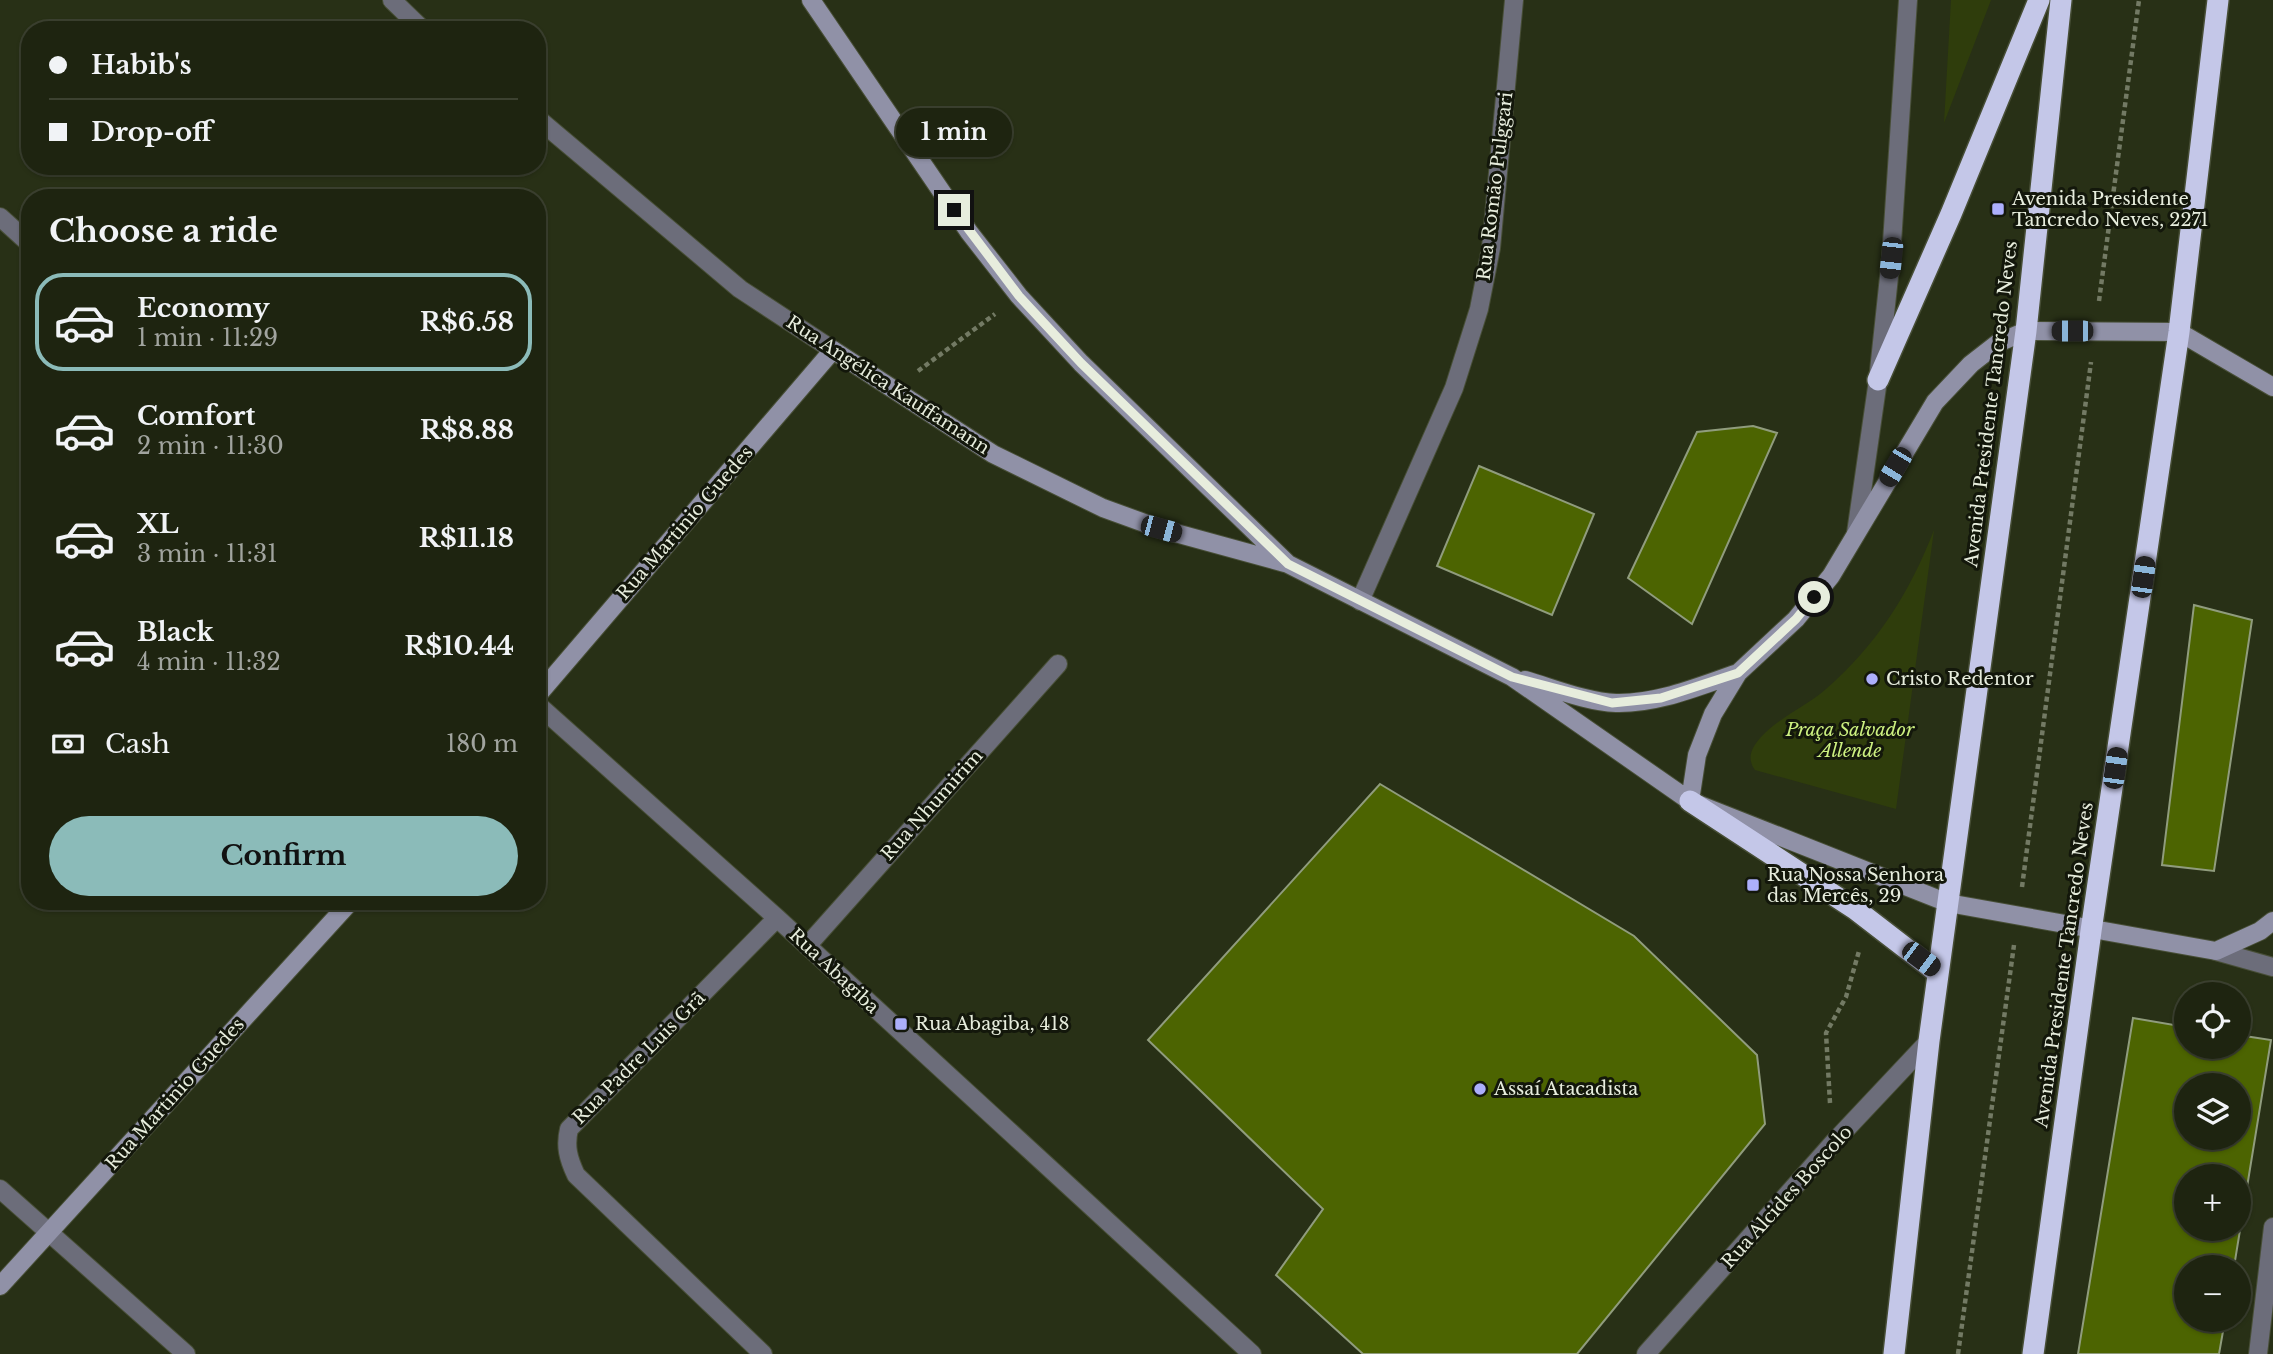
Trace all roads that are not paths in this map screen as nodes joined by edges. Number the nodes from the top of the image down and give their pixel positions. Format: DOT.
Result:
graph roads {
  1 [pos="393,0"];
  2 [pos="811,0"];
  3 [pos="1514,0"];
  4 [pos="1908,0"];
  5 [pos="2039,0"];
  6 [pos="2061,0"];
  7 [pos="2218,0"];
  8 [pos="414,21"];
  9 [pos="546,126"];
  10 [pos="0,217"];
  11 [pos="21,236"];
  12 [pos="2026,331"];
  13 [pos="2179,332"];
  14 [pos="833,349"];
  15 [pos="1878,380"];
  16 [pos="2272,385"];
  17 [pos="1856,533"];
  18 [pos="1288,564"];
  19 [pos="1360,601"];
  20 [pos="1058,664"];
  21 [pos="1738,673"];
  22 [pos="1512,677"];
  23 [pos="546,685"];
  24 [pos="546,712"];
  25 [pos="1690,802"];
  26 [pos="1948,903"];
  27 [pos="343,910"];
  28 [pos="777,918"];
  29 [pos="2273,921"];
  30 [pos="2091,931"];
  31 [pos="807,946"];
  32 [pos="2217,951"];
  33 [pos="2273,967"];
  34 [pos="1938,973"];
  35 [pos="1929,1041"];
  36 [pos="0,1189"];
  37 [pos="2273,1227"];
  38 [pos="49,1233"];
  39 [pos="0,1286"];
  40 [pos="186,1354"];
  41 [pos="763,1354"];
  42 [pos="1252,1354"];
  43 [pos="1646,1354"];
  44 [pos="1894,1354"];
  45 [pos="2032,1354"];
  46 [pos="2258,1354"];
  1 -- 8 [label="street"];
  2 -- 18 [label="main road"];
  3 -- 19 [label="street, Rua Romão Pulggari"];
  4 -- 15 [label="street"];
  5 -- 15 [label="highway"];
  6 -- 12 [label="highway, Avenida Presidente Tancredo Neves"];
  7 -- 13 [label="highway, Avenida Presidente Tancredo Neves"];
  9 -- 14 [label="street, Rua Angélica Kauffamann"];
  10 -- 11 [label="street"];
  12 -- 13 [label="main road"];
  12 -- 17 [label="main road"];
  12 -- 26 [label="highway, Avenida Presidente Tancredo Neves"];
  13 -- 16 [label="main road"];
  13 -- 30 [label="highway, Avenida Presidente Tancredo Neves"];
  14 -- 18 [label="main road, Rua Angélica Kauffamann"];
  14 -- 23 [label="main road, Rua Martinio Guedes"];
  15 -- 17 [label="street"];
  17 -- 21 [label="main road"];
  18 -- 19 [label="main road"];
  19 -- 22 [label="main road"];
  20 -- 31 [label="street, Rua Nhumirim"];
  21 -- 22 [label="main road"];
  21 -- 25 [label="main road"];
  22 -- 25 [label="main road"];
  24 -- 28 [label="street, Rua Abagiba"];
  25 -- 26 [label="main road"];
  25 -- 34 [label="highway"];
  26 -- 30 [label="main road"];
  26 -- 34 [label="highway, Avenida Presidente Tancredo Neves"];
  27 -- 38 [label="main road, Rua Martinio Guedes"];
  28 -- 31 [label="street, Rua Abagiba"];
  28 -- 41 [label="street, Rua Padre Luis Grã"];
  29 -- 32 [label="main road"];
  30 -- 32 [label="main road"];
  30 -- 45 [label="highway, Avenida Presidente Tancredo Neves"];
  31 -- 42 [label="street, Rua Abagiba"];
  32 -- 33 [label="street"];
  34 -- 35 [label="highway, Avenida Presidente Tancredo Neves"];
  35 -- 43 [label="street, Rua Alcides Boscolo"];
  35 -- 44 [label="highway, Avenida Presidente Tancredo Neves"];
  36 -- 38 [label="street"];
  37 -- 46 [label="street"];
  38 -- 39 [label="main road, Rua Martinio Guedes"];
  38 -- 40 [label="street"];
}
